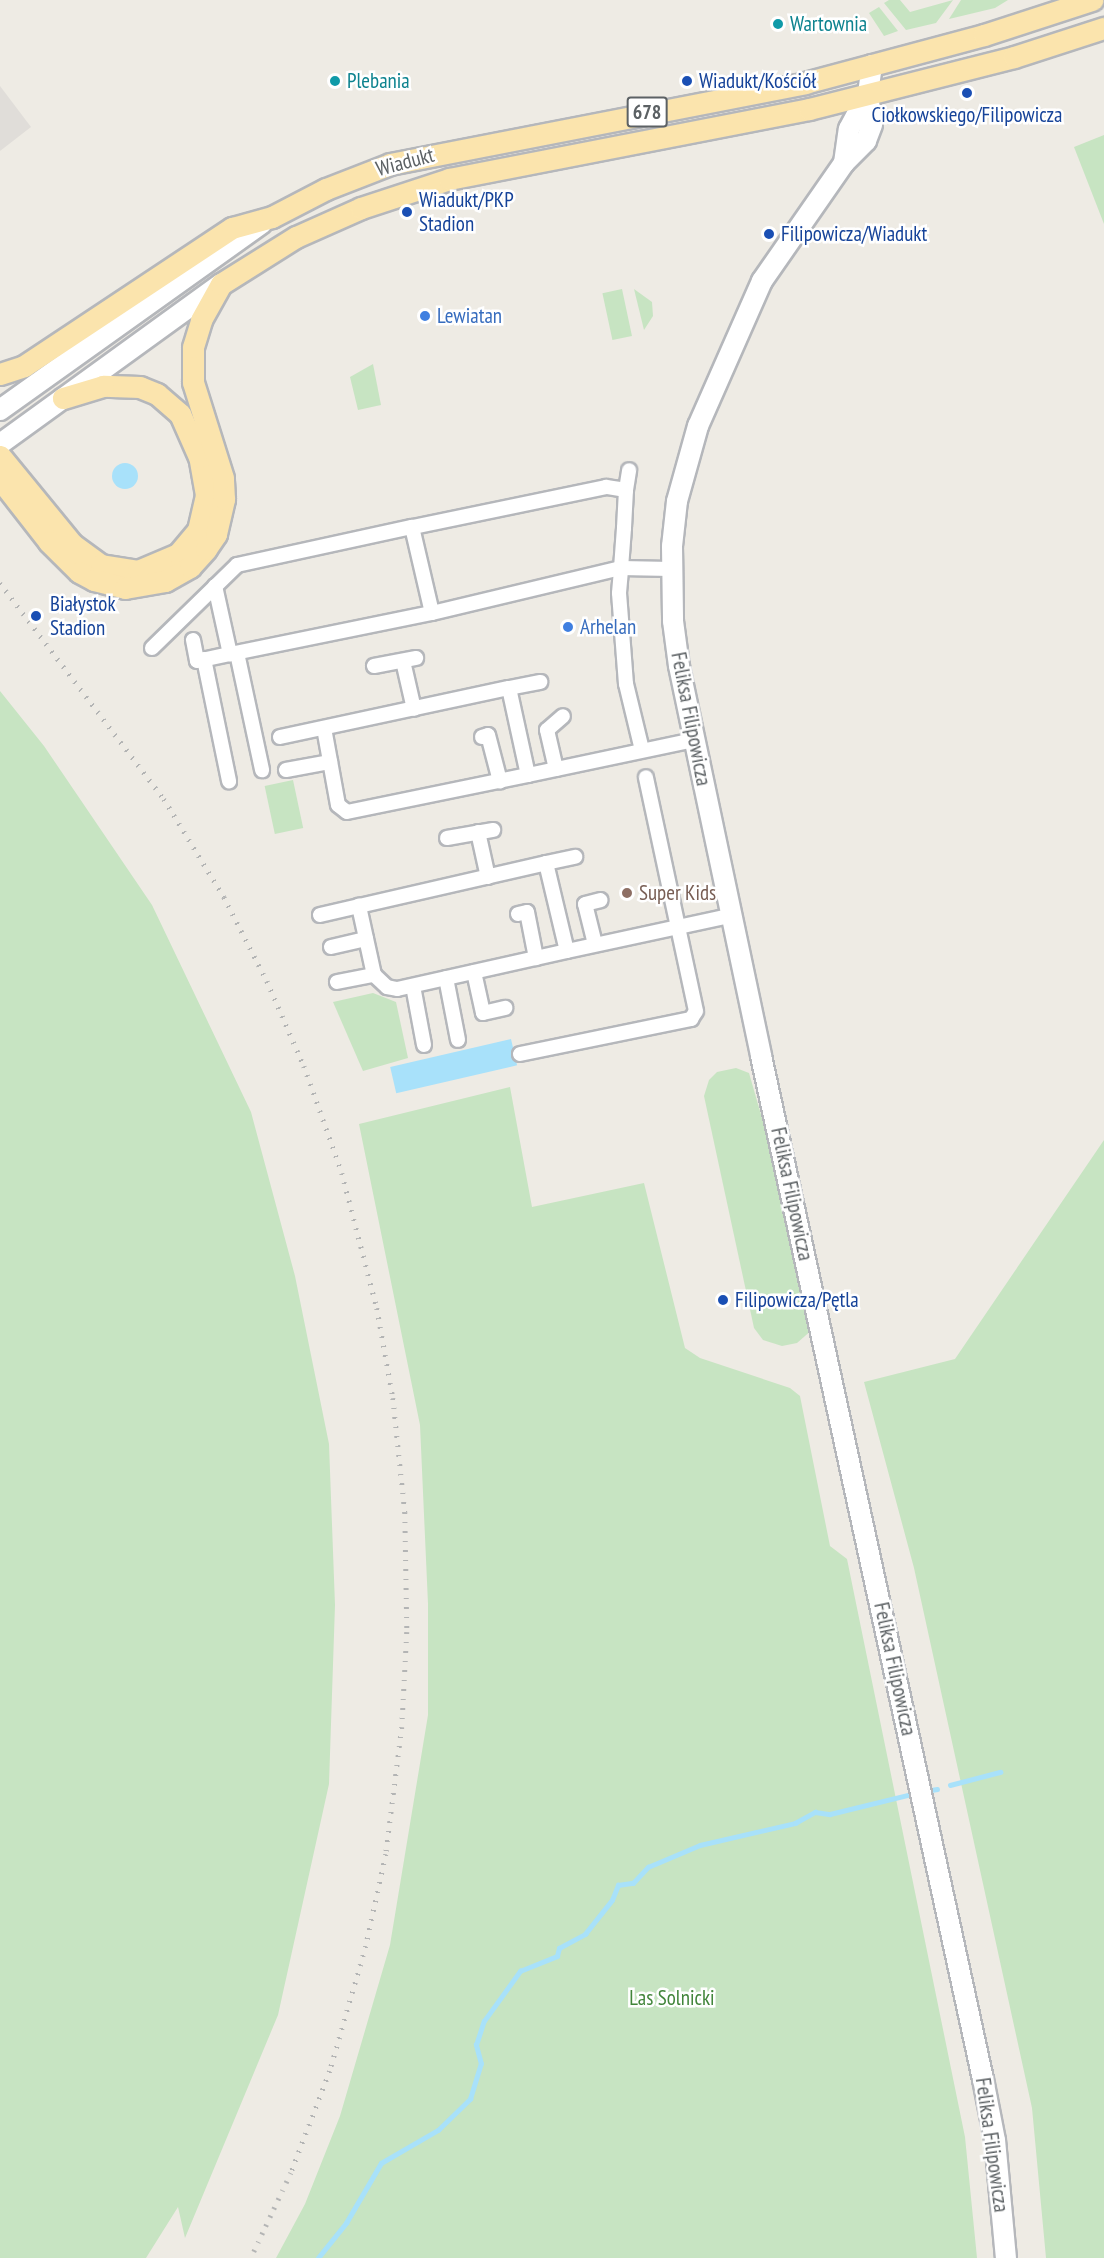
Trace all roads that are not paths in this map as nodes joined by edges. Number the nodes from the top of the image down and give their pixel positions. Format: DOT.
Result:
graph roads {
  1 [pos="1092,0"];
  2 [pos="1104,28"];
  3 [pos="872,65"];
  4 [pos="868,94"];
  5 [pos="272,217"];
  6 [pos="221,284"];
  7 [pos="0,374"];
  8 [pos="63,398"];
  9 [pos="3,408"];
  10 [pos="0,444"];
  11 [pos="0,456"];
  12 [pos="629,470"];
  13 [pos="0,479"];
  14 [pos="626,490"];
  15 [pos="412,527"];
  16 [pos="621,568"];
  17 [pos="671,569"];
  18 [pos="215,586"];
  19 [pos="432,613"];
  20 [pos="193,640"];
  21 [pos="152,648"];
  22 [pos="234,653"];
  23 [pos="204,659"];
  24 [pos="374,666"];
  25 [pos="540,682"];
  26 [pos="509,688"];
  27 [pos="414,709"];
  28 [pos="563,716"];
  29 [pos="324,728"];
  30 [pos="482,736"];
  31 [pos="280,737"];
  32 [pos="694,740"];
  33 [pos="642,750"];
  34 [pos="330,762"];
  35 [pos="556,769"];
  36 [pos="262,770"];
  37 [pos="286,770"];
  38 [pos="528,775"];
  39 [pos="646,777"];
  40 [pos="229,780"];
  41 [pos="500,781"];
  42 [pos="493,830"];
  43 [pos="478,832"];
  44 [pos="447,838"];
  45 [pos="575,857"];
  46 [pos="546,864"];
  47 [pos="488,877"];
  48 [pos="601,900"];
  49 [pos="359,906"];
  50 [pos="519,914"];
  51 [pos="320,915"];
  52 [pos="733,915"];
  53 [pos="679,927"];
  54 [pos="366,939"];
  55 [pos="595,944"];
  56 [pos="332,947"];
  57 [pos="567,951"];
  58 [pos="536,958"];
  59 [pos="474,972"];
  60 [pos="374,975"];
  61 [pos="446,978"];
  62 [pos="337,982"];
  63 [pos="413,986"];
  64 [pos="505,1008"];
  65 [pos="458,1040"];
  66 [pos="424,1045"];
  67 [pos="520,1054"];
  68 [pos="1006,2258"];
  1 -- 3 [label="main road, 678"];
  2 -- 4 [label="main road, 678"];
  3 -- 4 [label="street, Feliksa Filipowicza"];
  3 -- 5 [label="main road, Wiadukt / 678"];
  4 -- 6 [label="main road, Wiadukt / 678"];
  4 -- 17 [label="street, Feliksa Filipowicza"];
  5 -- 7 [label="main road"];
  5 -- 9 [label="street, Wiadukt / 678"];
  6 -- 8 [label="street, Wiadukt / 678"];
  6 -- 13 [label="main road"];
  8 -- 10 [label="street, Wiadukt / 678"];
  8 -- 11 [label="main road"];
  12 -- 14 [label="street"];
  14 -- 15 [label="street"];
  14 -- 16 [label="street"];
  15 -- 18 [label="street"];
  15 -- 19 [label="street"];
  16 -- 17 [label="street"];
  16 -- 19 [label="street"];
  16 -- 33 [label="street"];
  17 -- 32 [label="street, Feliksa Filipowicza"];
  18 -- 21 [label="street"];
  18 -- 22 [label="street"];
  19 -- 22 [label="street"];
  20 -- 23 [label="street"];
  22 -- 23 [label="street"];
  22 -- 36 [label="street"];
  23 -- 40 [label="street"];
  24 -- 27 [label="street"];
  25 -- 26 [label="street"];
  26 -- 27 [label="street"];
  26 -- 38 [label="street"];
  27 -- 29 [label="street"];
  28 -- 35 [label="street"];
  29 -- 31 [label="street"];
  29 -- 34 [label="street"];
  30 -- 41 [label="street"];
  32 -- 33 [label="street"];
  32 -- 52 [label="street, Feliksa Filipowicza"];
  33 -- 35 [label="street"];
  34 -- 37 [label="street"];
  34 -- 41 [label="street"];
  35 -- 38 [label="street"];
  38 -- 41 [label="street"];
  39 -- 53 [label="street"];
  42 -- 43 [label="street"];
  43 -- 44 [label="street"];
  43 -- 47 [label="street"];
  45 -- 46 [label="street"];
  46 -- 47 [label="street"];
  46 -- 57 [label="street"];
  47 -- 49 [label="street"];
  48 -- 55 [label="street"];
  49 -- 51 [label="street"];
  49 -- 54 [label="street"];
  50 -- 58 [label="street"];
  52 -- 53 [label="street"];
  52 -- 68 [label="street, Feliksa Filipowicza"];
  53 -- 55 [label="street"];
  53 -- 67 [label="street"];
  54 -- 56 [label="street"];
  54 -- 60 [label="street"];
  55 -- 57 [label="street"];
  57 -- 58 [label="street"];
  58 -- 59 [label="street"];
  59 -- 61 [label="street"];
  59 -- 64 [label="street"];
  60 -- 62 [label="street"];
  60 -- 63 [label="street"];
  61 -- 63 [label="street"];
  61 -- 65 [label="street"];
  63 -- 66 [label="street"];
}
